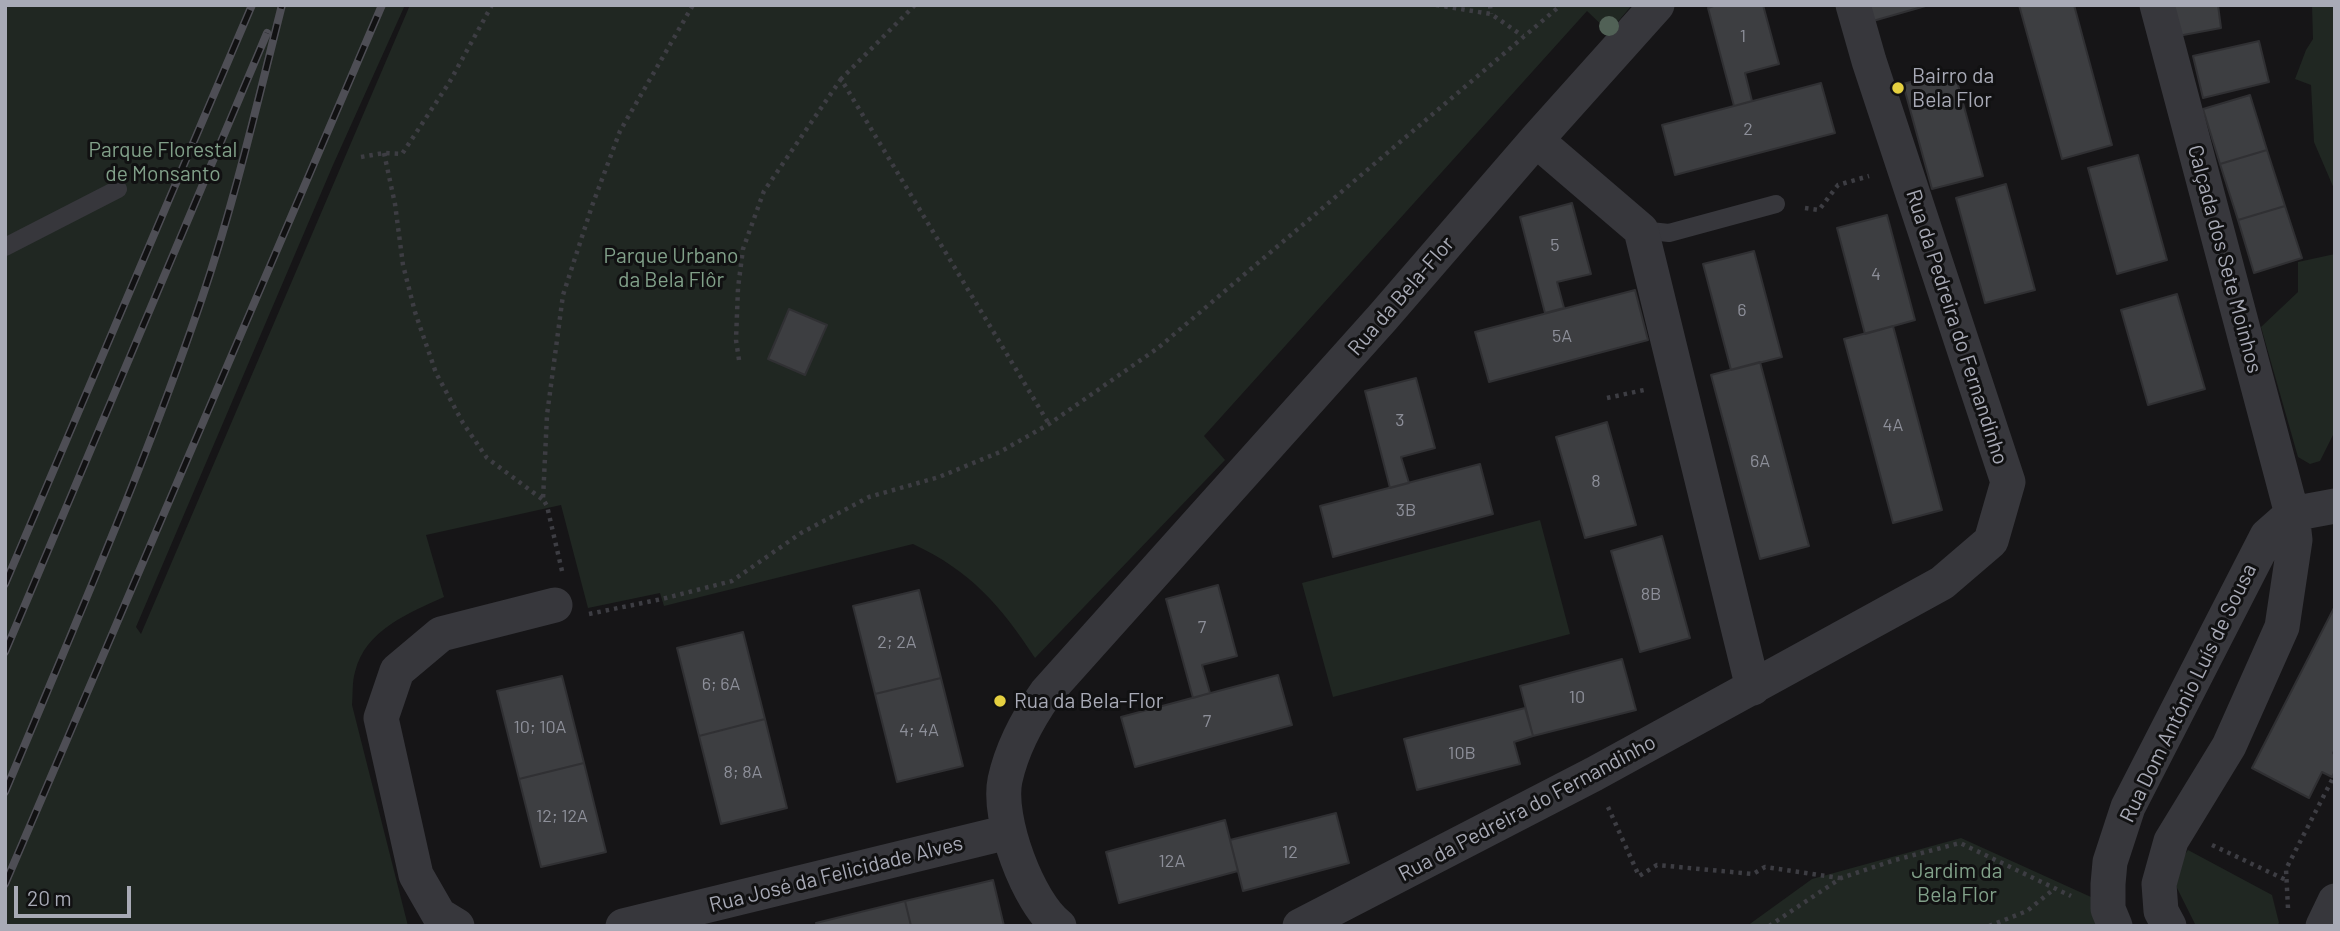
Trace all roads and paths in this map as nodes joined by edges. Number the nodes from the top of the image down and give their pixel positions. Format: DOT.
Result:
graph roads {
  1 [pos="492,5"];
  2 [pos="693,5"];
  3 [pos="915,5"];
  4 [pos="1436,5"];
  5 [pos="1490,5"];
  6 [pos="1561,5"];
  7 [pos="1657,5"];
  8 [pos="1853,5"];
  9 [pos="2157,5"];
  10 [pos="1491,14"];
  11 [pos="1523,36"];
  12 [pos="841,79"];
  13 [pos="1536,140"];
  14 [pos="384,153"];
  15 [pos="361,157"];
  16 [pos="1903,165"];
  17 [pos="118,189"];
  18 [pos="1776,204"];
  19 [pos="1641,230"];
  20 [pos="5,247"];
  21 [pos="739,360"];
  22 [pos="1049,424"];
  23 [pos="543,499"];
  24 [pos="2335,506"];
  25 [pos="2292,514"];
  26 [pos="570,610"];
  27 [pos="1753,688"];
  28 [pos="1594,774"];
  29 [pos="2335,774"];
  30 [pos="1007,832"];
  31 [pos="2200,840"];
  32 [pos="1841,878"];
  33 [pos="2287,880"];
  34 [pos="2054,890"];
  35 [pos="2335,901"];
  36 [pos="2288,914"];
  37 [pos="2112,917"];
  38 [pos="457,926"];
  39 [pos="623,926"];
  40 [pos="1059,926"];
  41 [pos="1300,926"];
  42 [pos="1769,926"];
  43 [pos="1989,926"];
  44 [pos="2169,926"];
  45 [pos="2323,926"];
  1 -- 14 [label="path"];
  2 -- 23 [label="path"];
  3 -- 12 [label="path"];
  4 -- 10 [label="path"];
  5 -- 10 [label="path"];
  6 -- 11 [label="path"];
  7 -- 13 [label="street, Rua da Bela-Flor"];
  8 -- 16 [label="street, Rua da Pedreira do Fernandinho"];
  9 -- 25 [label="street, Calçada dos Sete Moinhos"];
  10 -- 11 [label="path"];
  11 -- 22 [label="path"];
  12 -- 21 [label="path"];
  12 -- 22 [label="path"];
  13 -- 19 [label="street"];
  13 -- 30 [label="street, Rua da Bela-Flor"];
  14 -- 15 [label="path"];
  14 -- 23 [label="path"];
  16 -- 18 [label="path"];
  16 -- 27 [label="street, Rua da Pedreira do Fernandinho"];
  17 -- 20 [label="lane"];
  18 -- 19 [label="lane"];
  19 -- 27 [label="street"];
  22 -- 26 [label="path"];
  23 -- 26 [label="path"];
  24 -- 25 [label="street"];
  25 -- 37 [label="street, Rua Dom António Luís de Sousa"];
  25 -- 44 [label="street, Rua Dom António Luís de Sousa"];
  26 -- 38 [label="street"];
  27 -- 28 [label="street, Rua da Pedreira do Fernandinho"];
  28 -- 32 [label="path"];
  28 -- 41 [label="street, Rua da Pedreira do Fernandinho"];
  29 -- 33 [label="path"];
  30 -- 39 [label="street, Rua José da Felicidade Alves"];
  30 -- 40 [label="street"];
  31 -- 33 [label="path"];
  32 -- 34 [label="path"];
  32 -- 42 [label="path"];
  33 -- 36 [label="path"];
  34 -- 37 [label="path"];
  34 -- 43 [label="path"];
  35 -- 45 [label="street"];
}
